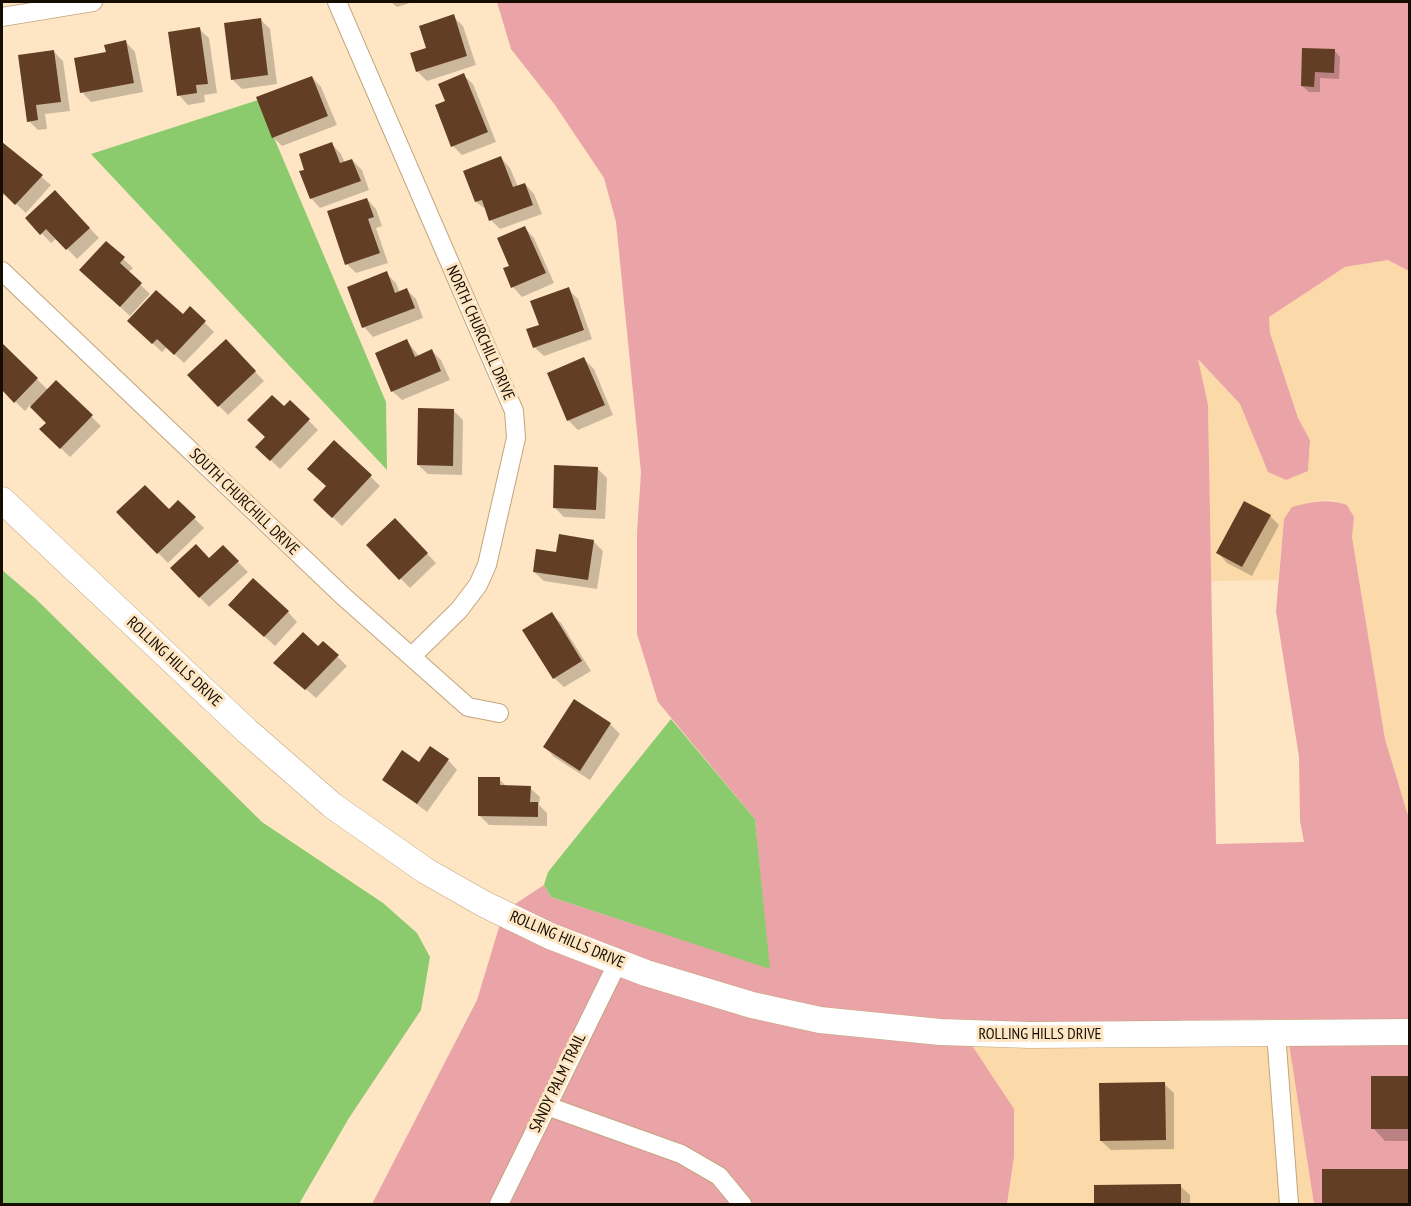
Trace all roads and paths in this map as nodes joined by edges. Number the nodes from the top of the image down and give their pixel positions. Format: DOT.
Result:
graph roads {
  1 [pos="93,2"];
  2 [pos="337,2"];
  3 [pos="2,17"];
  4 [pos="2,271"];
  5 [pos="2,500"];
  6 [pos="412,656"];
  7 [pos="499,713"];
  8 [pos="618,962"];
  9 [pos="1276,1032"];
  10 [pos="1410,1032"];
  11 [pos="547,1106"];
  12 [pos="499,1204"];
  13 [pos="742,1204"];
  14 [pos="1289,1204"];
  1 -- 3 [label="street"];
  2 -- 6 [label="street, NORTH CHURCHILL DRIVE"];
  4 -- 6 [label="street, SOUTH CHURCHILL DRIVE"];
  5 -- 8 [label="street, ROLLING HILLS DRIVE"];
  6 -- 7 [label="street, SOUTH CHURCHILL DRIVE"];
  8 -- 9 [label="street, ROLLING HILLS DRIVE"];
  8 -- 11 [label="street, SANDY PALM TRAIL"];
  9 -- 10 [label="street, ROLLING HILLS DRIVE"];
  9 -- 14 [label="street"];
  11 -- 12 [label="street, SANDY PALM TRAIL"];
  11 -- 13 [label="street"];
}
